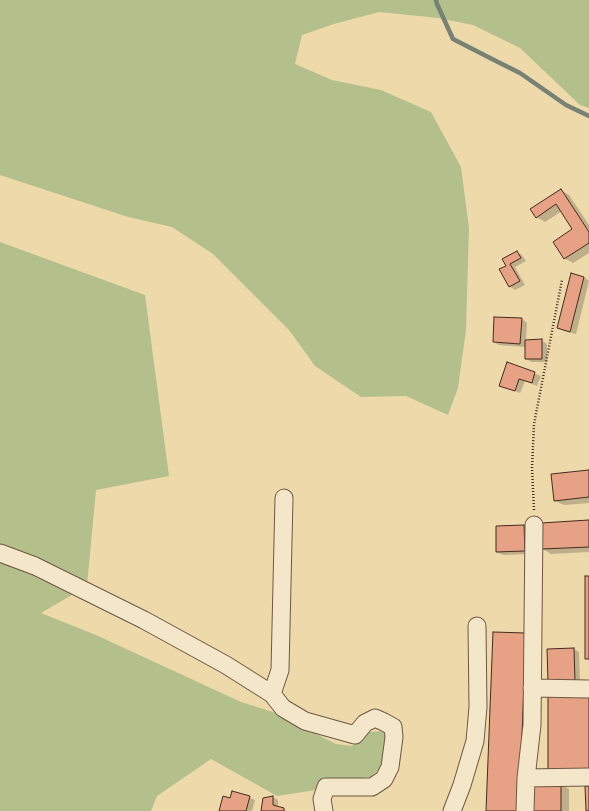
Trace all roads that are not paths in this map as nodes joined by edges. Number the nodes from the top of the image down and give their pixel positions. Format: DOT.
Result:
graph roads {
  1 [pos="284,498"];
  2 [pos="534,525"];
  3 [pos="0,553"];
  4 [pos="477,626"];
  5 [pos="532,688"];
  6 [pos="589,688"];
  7 [pos="272,694"];
  8 [pos="589,776"];
  9 [pos="526,778"];
  10 [pos="324,811"];
  11 [pos="452,811"];
  12 [pos="525,811"];
  1 -- 7 [label="street"];
  2 -- 5 [label="street"];
  3 -- 7 [label="street"];
  4 -- 11 [label="street"];
  5 -- 6 [label="street"];
  5 -- 9 [label="street"];
  7 -- 10 [label="street"];
  8 -- 9 [label="street"];
  9 -- 12 [label="street"];
}
